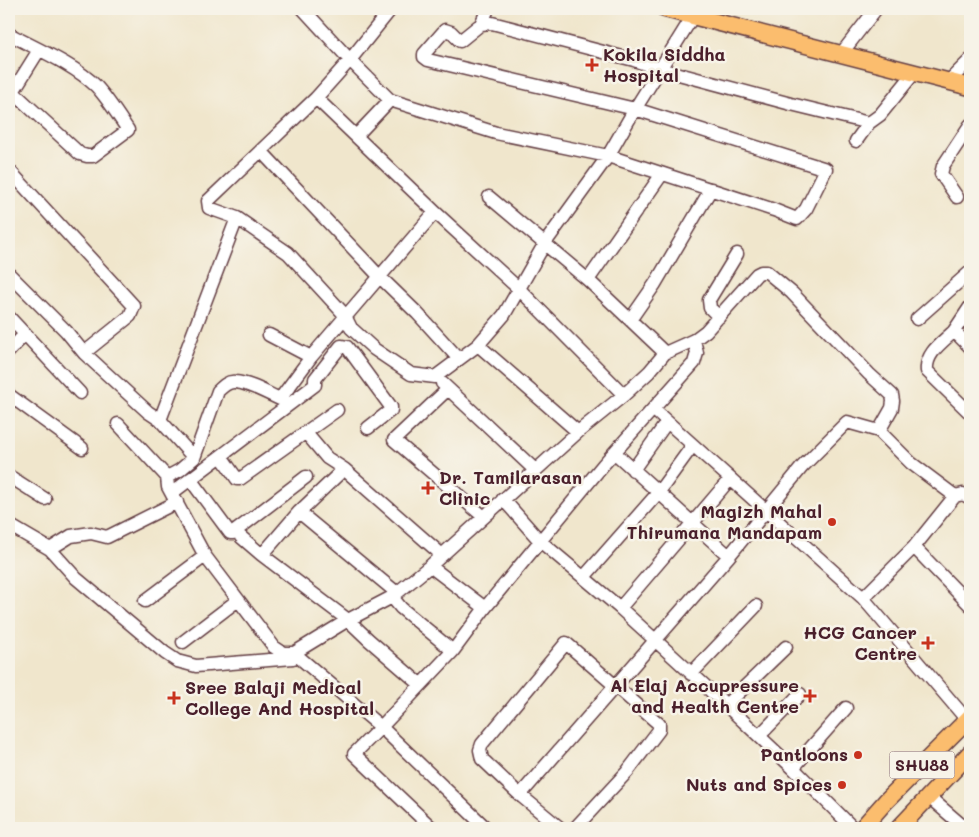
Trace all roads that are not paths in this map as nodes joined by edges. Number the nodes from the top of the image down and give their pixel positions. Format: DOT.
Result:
graph roads {
  1 [pos="302,9"];
  2 [pos="391,9"];
  3 [pos="488,9"];
  4 [pos="665,9"];
  5 [pos="876,9"];
  6 [pos="692,16"];
  7 [pos="481,24"];
  8 [pos="9,34"];
  9 [pos="39,50"];
  10 [pos="841,54"];
  11 [pos="350,60"];
  12 [pos="970,60"];
  13 [pos="660,69"];
  14 [pos="914,73"];
  15 [pos="949,81"];
  16 [pos="970,87"];
  17 [pos="11,95"];
  18 [pos="316,98"];
  19 [pos="390,100"];
  20 [pos="635,109"];
  21 [pos="869,123"];
  22 [pos="970,125"];
  23 [pos="356,136"];
  24 [pos="856,141"];
  25 [pos="261,151"];
  26 [pos="608,156"];
  27 [pos="9,170"];
  28 [pos="662,174"];
  29 [pos="711,189"];
  30 [pos="489,196"];
  31 [pos="957,197"];
  32 [pos="435,212"];
  33 [pos="238,218"];
  34 [pos="545,243"];
  35 [pos="736,254"];
  36 [pos="970,272"];
  37 [pos="9,274"];
  38 [pos="380,277"];
  39 [pos="588,280"];
  40 [pos="520,289"];
  41 [pos="970,309"];
  42 [pos="719,316"];
  43 [pos="9,317"];
  44 [pos="346,318"];
  45 [pos="917,319"];
  46 [pos="630,320"];
  47 [pos="954,331"];
  48 [pos="25,334"];
  49 [pos="269,335"];
  50 [pos="694,340"];
  51 [pos="478,345"];
  52 [pos="970,347"];
  53 [pos="9,351"];
  54 [pos="84,353"];
  55 [pos="665,353"];
  56 [pos="311,357"];
  57 [pos="459,360"];
  58 [pos="435,377"];
  59 [pos="448,389"];
  60 [pos="80,393"];
  61 [pos="9,395"];
  62 [pos="624,395"];
  63 [pos="653,409"];
  64 [pos="338,410"];
  65 [pos="970,412"];
  66 [pos="160,420"];
  67 [pos="667,422"];
  68 [pos="118,424"];
  69 [pos="368,428"];
  70 [pos="879,431"];
  71 [pos="306,432"];
  72 [pos="578,432"];
  73 [pos="693,445"];
  74 [pos="82,448"];
  75 [pos="615,453"];
  76 [pos="221,456"];
  77 [pos="194,458"];
  78 [pos="344,469"];
  79 [pos="535,470"];
  80 [pos="633,470"];
  81 [pos="9,476"];
  82 [pos="167,477"];
  83 [pos="306,477"];
  84 [pos="190,479"];
  85 [pos="730,479"];
  86 [pos="658,492"];
  87 [pos="955,496"];
  88 [pos="174,498"];
  89 [pos="970,498"];
  90 [pos="45,499"];
  91 [pos="503,499"];
  92 [pos="299,512"];
  93 [pos="766,512"];
  94 [pos="484,517"];
  95 [pos="693,524"];
  96 [pos="9,525"];
  97 [pos="241,536"];
  98 [pos="540,541"];
  99 [pos="914,547"];
  100 [pos="50,549"];
  101 [pos="262,555"];
  102 [pos="442,555"];
  103 [pos="205,556"];
  104 [pos="729,556"];
  105 [pos="430,566"];
  106 [pos="584,578"];
  107 [pos="395,595"];
  108 [pos="863,598"];
  109 [pos="238,600"];
  110 [pos="145,601"];
  111 [pos="970,604"];
  112 [pos="756,606"];
  113 [pos="485,608"];
  114 [pos="620,608"];
  115 [pos="348,620"];
  116 [pos="654,640"];
  117 [pos="184,642"];
  118 [pos="786,647"];
  119 [pos="453,651"];
  120 [pos="297,656"];
  121 [pos="691,674"];
  122 [pos="421,685"];
  123 [pos="615,686"];
  124 [pos="800,694"];
  125 [pos="726,705"];
  126 [pos="846,708"];
  127 [pos="969,718"];
  128 [pos="381,727"];
  129 [pos="759,736"];
  130 [pos="970,752"];
  131 [pos="794,768"];
  132 [pos="520,795"];
  133 [pos="928,797"];
  134 [pos="432,828"];
  135 [pos="486,828"];
  136 [pos="560,828"];
  137 [pos="575,828"];
  138 [pos="853,828"];
  139 [pos="862,828"];
  140 [pos="899,828"];
  141 [pos="965,828"];
  1 -- 11 [label="street"];
  2 -- 11 [label="street"];
  3 -- 7 [label="street"];
  4 -- 6 [label="main road"];
  5 -- 10 [label="street"];
  6 -- 10 [label="main road"];
  6 -- 13 [label="street"];
  7 -- 13 [label="street"];
  7 -- 20 [label="street"];
  8 -- 9 [label="street"];
  9 -- 17 [label="street"];
  9 -- 17 [label="street"];
  10 -- 14 [label="main road"];
  11 -- 18 [label="street"];
  11 -- 19 [label="street"];
  12 -- 15 [label="street"];
  13 -- 20 [label="street"];
  13 -- 21 [label="street"];
  14 -- 15 [label="main road"];
  14 -- 21 [label="street"];
  15 -- 16 [label="main road"];
  18 -- 23 [label="street"];
  18 -- 25 [label="street"];
  19 -- 23 [label="street"];
  19 -- 26 [label="street"];
  20 -- 26 [label="street"];
  20 -- 29 [label="street"];
  21 -- 24 [label="street"];
  22 -- 31 [label="street"];
  23 -- 32 [label="street"];
  25 -- 33 [label="street"];
  25 -- 38 [label="street"];
  26 -- 28 [label="street"];
  26 -- 34 [label="street"];
  27 -- 54 [label="street"];
  28 -- 29 [label="street"];
  28 -- 39 [label="street"];
  29 -- 46 [label="street"];
  30 -- 34 [label="street"];
  32 -- 38 [label="street"];
  32 -- 40 [label="street"];
  33 -- 44 [label="street"];
  33 -- 66 [label="street"];
  34 -- 39 [label="street"];
  34 -- 40 [label="street"];
  35 -- 42 [label="street"];
  36 -- 45 [label="street"];
  37 -- 54 [label="street"];
  38 -- 44 [label="street"];
  38 -- 57 [label="street"];
  39 -- 46 [label="street"];
  40 -- 51 [label="street"];
  40 -- 62 [label="street"];
  41 -- 47 [label="street"];
  42 -- 50 [label="street"];
  42 -- 70 [label="street"];
  43 -- 48 [label="street"];
  44 -- 56 [label="street"];
  44 -- 58 [label="street"];
  46 -- 55 [label="street"];
  47 -- 52 [label="street"];
  47 -- 65 [label="street"];
  48 -- 53 [label="street"];
  48 -- 60 [label="street"];
  49 -- 56 [label="street"];
  50 -- 55 [label="street"];
  50 -- 63 [label="street"];
  51 -- 57 [label="street"];
  51 -- 72 [label="street"];
  54 -- 66 [label="street"];
  55 -- 62 [label="street"];
  56 -- 77 [label="street"];
  57 -- 58 [label="street"];
  58 -- 59 [label="street"];
  59 -- 79 [label="street"];
  59 -- 94 [label="street"];
  61 -- 74 [label="street"];
  62 -- 72 [label="street"];
  63 -- 67 [label="street"];
  63 -- 75 [label="street"];
  64 -- 71 [label="street"];
  66 -- 77 [label="street"];
  67 -- 73 [label="street"];
  67 -- 80 [label="street"];
  68 -- 82 [label="street"];
  69 -- 76 [label="street"];
  70 -- 87 [label="street"];
  70 -- 93 [label="street"];
  71 -- 76 [label="street"];
  71 -- 78 [label="street"];
  72 -- 79 [label="street"];
  73 -- 85 [label="street"];
  73 -- 86 [label="street"];
  75 -- 80 [label="street"];
  75 -- 98 [label="street"];
  76 -- 84 [label="street"];
  77 -- 82 [label="street"];
  78 -- 92 [label="street"];
  78 -- 102 [label="street"];
  79 -- 91 [label="street"];
  80 -- 86 [label="street"];
  81 -- 90 [label="street"];
  82 -- 88 [label="street"];
  83 -- 84 [label="street"];
  84 -- 88 [label="street"];
  85 -- 93 [label="street"];
  85 -- 95 [label="street"];
  86 -- 95 [label="street"];
  86 -- 106 [label="street"];
  87 -- 89 [label="street"];
  87 -- 99 [label="street"];
  88 -- 100 [label="street"];
  88 -- 103 [label="street"];
  91 -- 94 [label="street"];
  91 -- 98 [label="street"];
  92 -- 101 [label="street"];
  92 -- 107 [label="street"];
  93 -- 104 [label="street"];
  93 -- 108 [label="street"];
  94 -- 102 [label="street"];
  95 -- 104 [label="street"];
  95 -- 114 [label="street"];
  96 -- 100 [label="street"];
  97 -- 101 [label="street"];
  98 -- 106 [label="street"];
  98 -- 113 [label="street"];
  99 -- 108 [label="street"];
  99 -- 111 [label="street"];
  100 -- 120 [label="street"];
  101 -- 115 [label="street"];
  102 -- 105 [label="street"];
  103 -- 109 [label="street"];
  103 -- 110 [label="street"];
  104 -- 116 [label="street"];
  105 -- 107 [label="street"];
  105 -- 113 [label="street"];
  106 -- 114 [label="street"];
  107 -- 115 [label="street"];
  107 -- 119 [label="street"];
  108 -- 127 [label="street"];
  109 -- 117 [label="street"];
  109 -- 120 [label="street"];
  112 -- 121 [label="street"];
  113 -- 119 [label="street"];
  114 -- 116 [label="street"];
  115 -- 120 [label="street"];
  115 -- 122 [label="street"];
  116 -- 121 [label="street"];
  116 -- 123 [label="street"];
  118 -- 125 [label="street"];
  119 -- 122 [label="street"];
  120 -- 128 [label="street"];
  121 -- 125 [label="street"];
  122 -- 128 [label="street"];
  123 -- 132 [label="street"];
  123 -- 132 [label="street"];
  123 -- 137 [label="street"];
  124 -- 129 [label="street"];
  125 -- 129 [label="street"];
  126 -- 131 [label="street"];
  127 -- 139 [label="main road, SHU88"];
  128 -- 134 [label="street"];
  128 -- 135 [label="street"];
  129 -- 131 [label="street"];
  130 -- 133 [label="main road, SHU88"];
  131 -- 138 [label="street"];
  132 -- 136 [label="street"];
  133 -- 140 [label="main road, SHU88"];
  133 -- 141 [label="street"];
}
